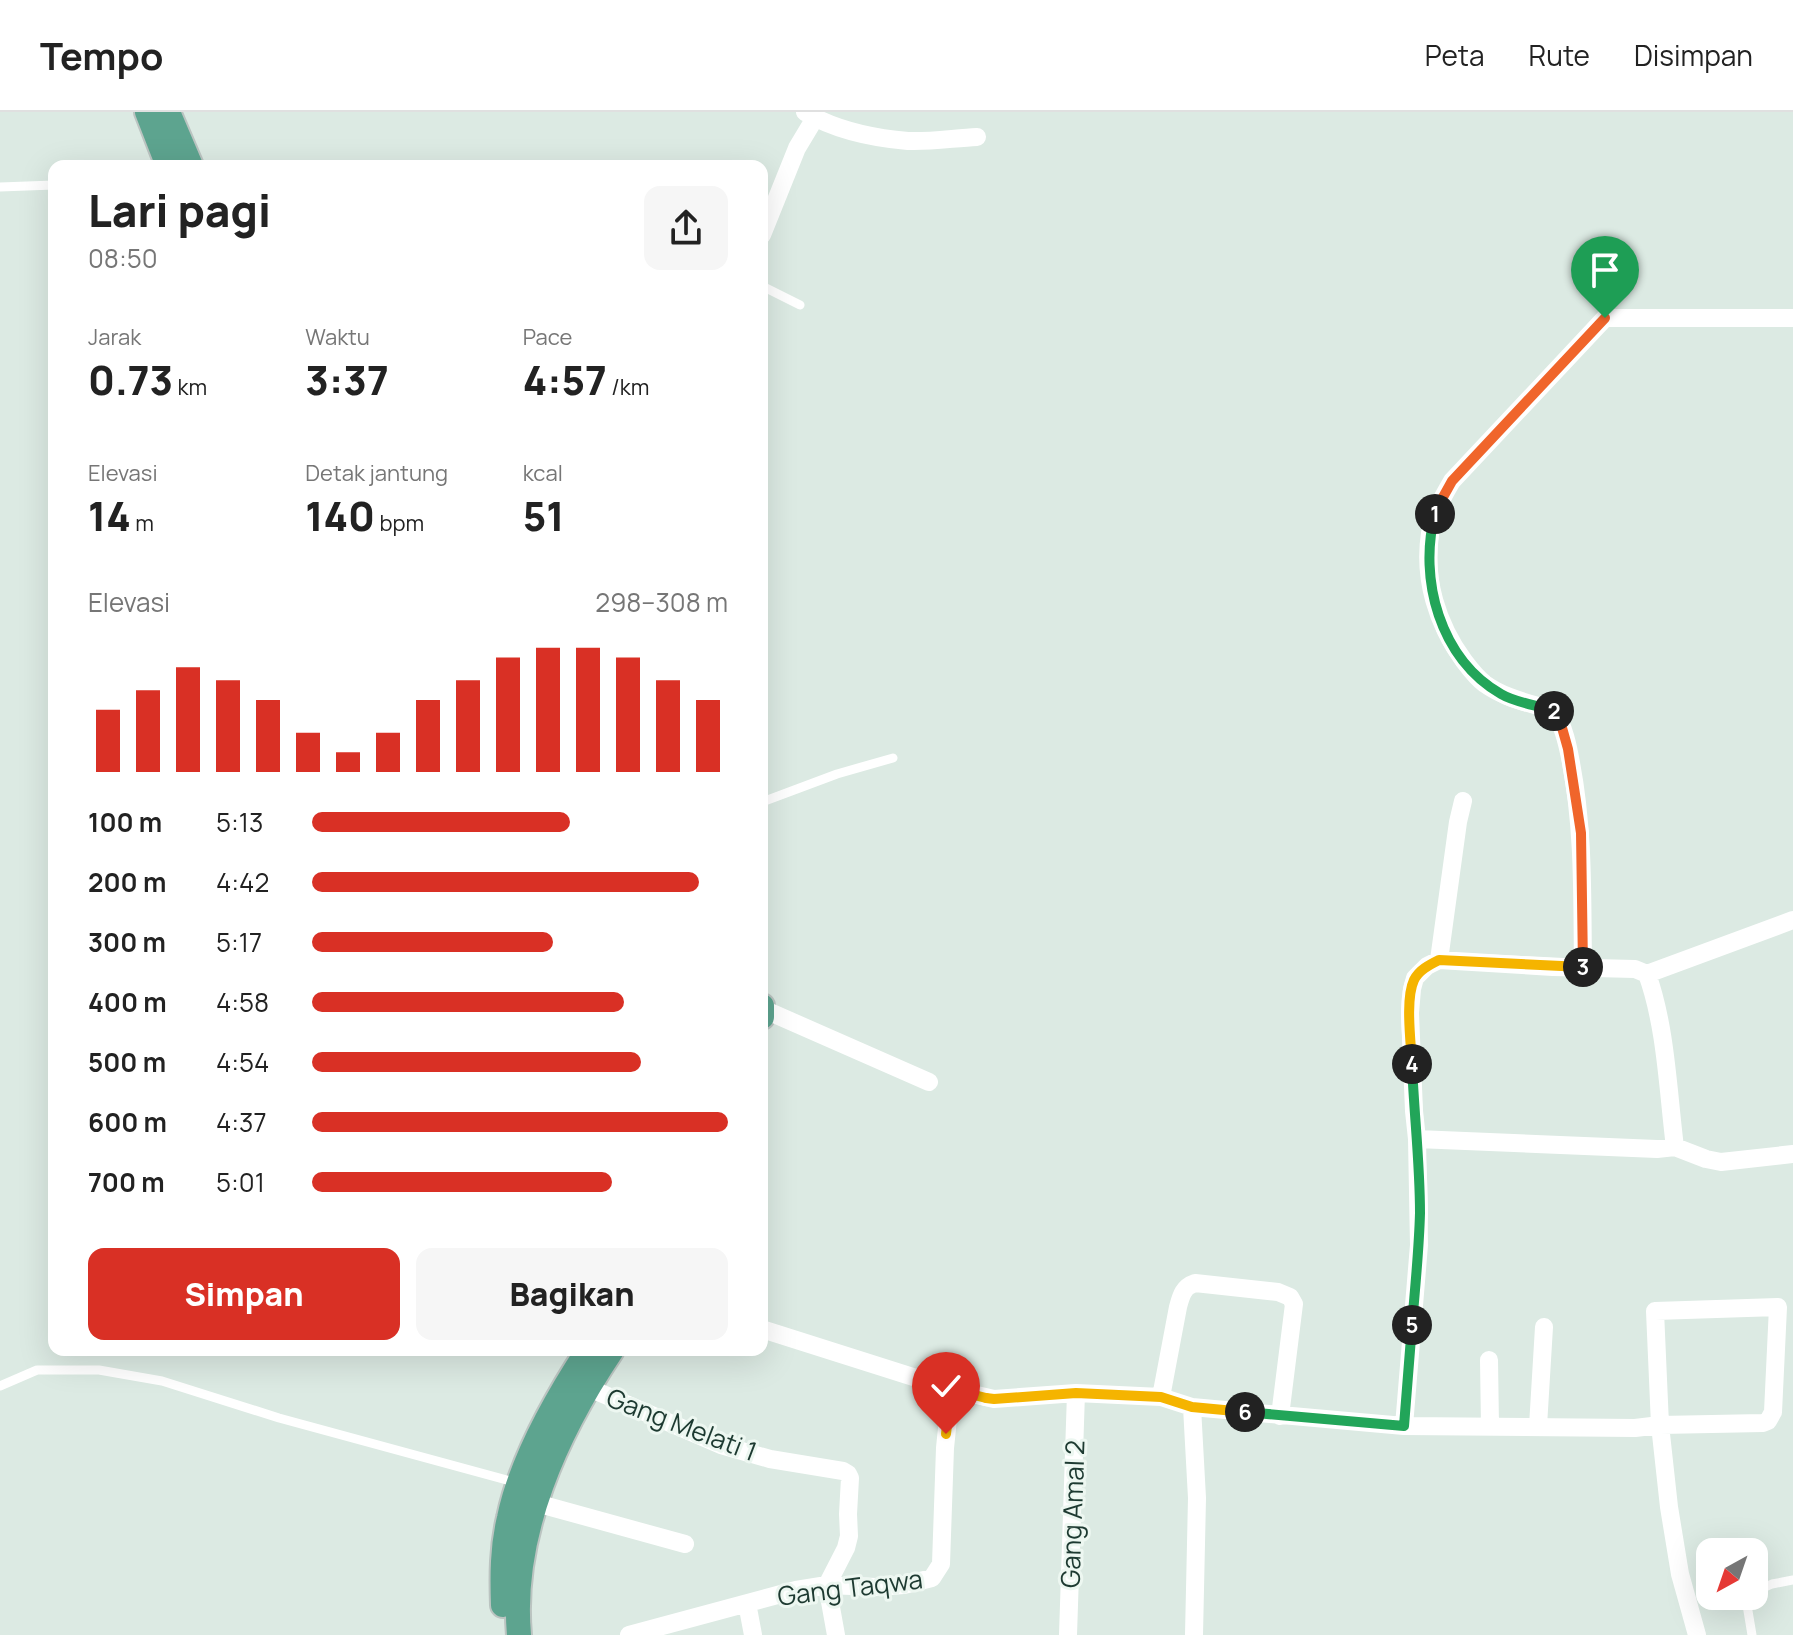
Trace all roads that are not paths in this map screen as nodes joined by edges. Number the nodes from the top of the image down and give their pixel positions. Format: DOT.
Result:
graph roads {
  1 [pos="147,112"];
  2 [pos="168,112"];
  3 [pos="810,115"];
  4 [pos="977,137"];
  5 [pos="166,160"];
  6 [pos="188,160"];
  7 [pos="48,185"];
  8 [pos="0,187"];
  9 [pos="768,220"];
  10 [pos="768,289"];
  11 [pos="800,305"];
  12 [pos="1793,318"];
  13 [pos="893,758"];
  14 [pos="768,800"];
  15 [pos="1463,801"];
  16 [pos="1793,920"];
  17 [pos="1439,960"];
  18 [pos="1583,967"];
  19 [pos="1647,974"];
  20 [pos="768,1011"];
  21 [pos="929,1082"];
  22 [pos="1417,1139"];
  23 [pos="1675,1147"];
  24 [pos="1793,1154"];
  25 [pos="1544,1327"];
  26 [pos="768,1331"];
  27 [pos="584,1356"];
  28 [pos="608,1356"];
  29 [pos="1489,1360"];
  30 [pos="0,1386"];
  31 [pos="589,1388"];
  32 [pos="951,1389"];
  33 [pos="1076,1393"];
  34 [pos="1161,1397"];
  35 [pos="1192,1407"];
  36 [pos="1280,1416"];
  37 [pos="1660,1425"];
  38 [pos="1404,1426"];
  39 [pos="1490,1426"];
  40 [pos="1538,1426"];
  41 [pos="518,1483"];
  42 [pos="536,1503"];
  43 [pos="685,1544"];
  44 [pos="1793,1580"];
  45 [pos="827,1585"];
  46 [pos="1768,1586"];
  47 [pos="747,1603"];
  48 [pos="1748,1610"];
  49 [pos="507,1635"];
  50 [pos="519,1635"];
  51 [pos="629,1635"];
  52 [pos="753,1635"];
  53 [pos="836,1635"];
  54 [pos="1068,1635"];
  55 [pos="1194,1635"];
  56 [pos="1697,1635"];
  57 [pos="1752,1635"];
  1 -- 5 [label="main road"];
  2 -- 6 [label="main road"];
  3 -- 4 [label="street"];
  3 -- 9 [label="street"];
  7 -- 8 [label="lane"];
  10 -- 11 [label="lane"];
  12 -- 18 [label="street"];
  13 -- 14 [label="lane"];
  15 -- 17 [label="street"];
  16 -- 19 [label="street"];
  17 -- 18 [label="street"];
  17 -- 22 [label="street"];
  18 -- 19 [label="street"];
  19 -- 23 [label="street"];
  20 -- 21 [label="street"];
  22 -- 23 [label="street"];
  22 -- 38 [label="street"];
  23 -- 24 [label="street"];
  25 -- 40 [label="street"];
  26 -- 32 [label="street"];
  27 -- 41 [label="main road"];
  28 -- 31 [label="main road"];
  29 -- 39 [label="street"];
  30 -- 41 [label="lane"];
  31 -- 42 [label="main road"];
  31 -- 45 [label="street, Gang Melati 1"];
  32 -- 33 [label="street"];
  32 -- 45 [label="street, Gang Taqwa"];
  33 -- 34 [label="street"];
  33 -- 54 [label="street, Gang Amal 2"];
  34 -- 35 [label="street"];
  34 -- 36 [label="street"];
  35 -- 36 [label="street"];
  35 -- 55 [label="street"];
  36 -- 38 [label="street"];
  37 -- 37 [label="street"];
  37 -- 40 [label="street"];
  37 -- 56 [label="street"];
  38 -- 39 [label="street"];
  39 -- 40 [label="street"];
  41 -- 49 [label="main road"];
  42 -- 43 [label="street"];
  42 -- 50 [label="main road"];
  44 -- 46 [label="lane"];
  45 -- 47 [label="street, Gang Taqwa"];
  45 -- 53 [label="street"];
  47 -- 51 [label="street, Gang Taqwa"];
  47 -- 52 [label="street"];
  48 -- 57 [label="lane"];
}
